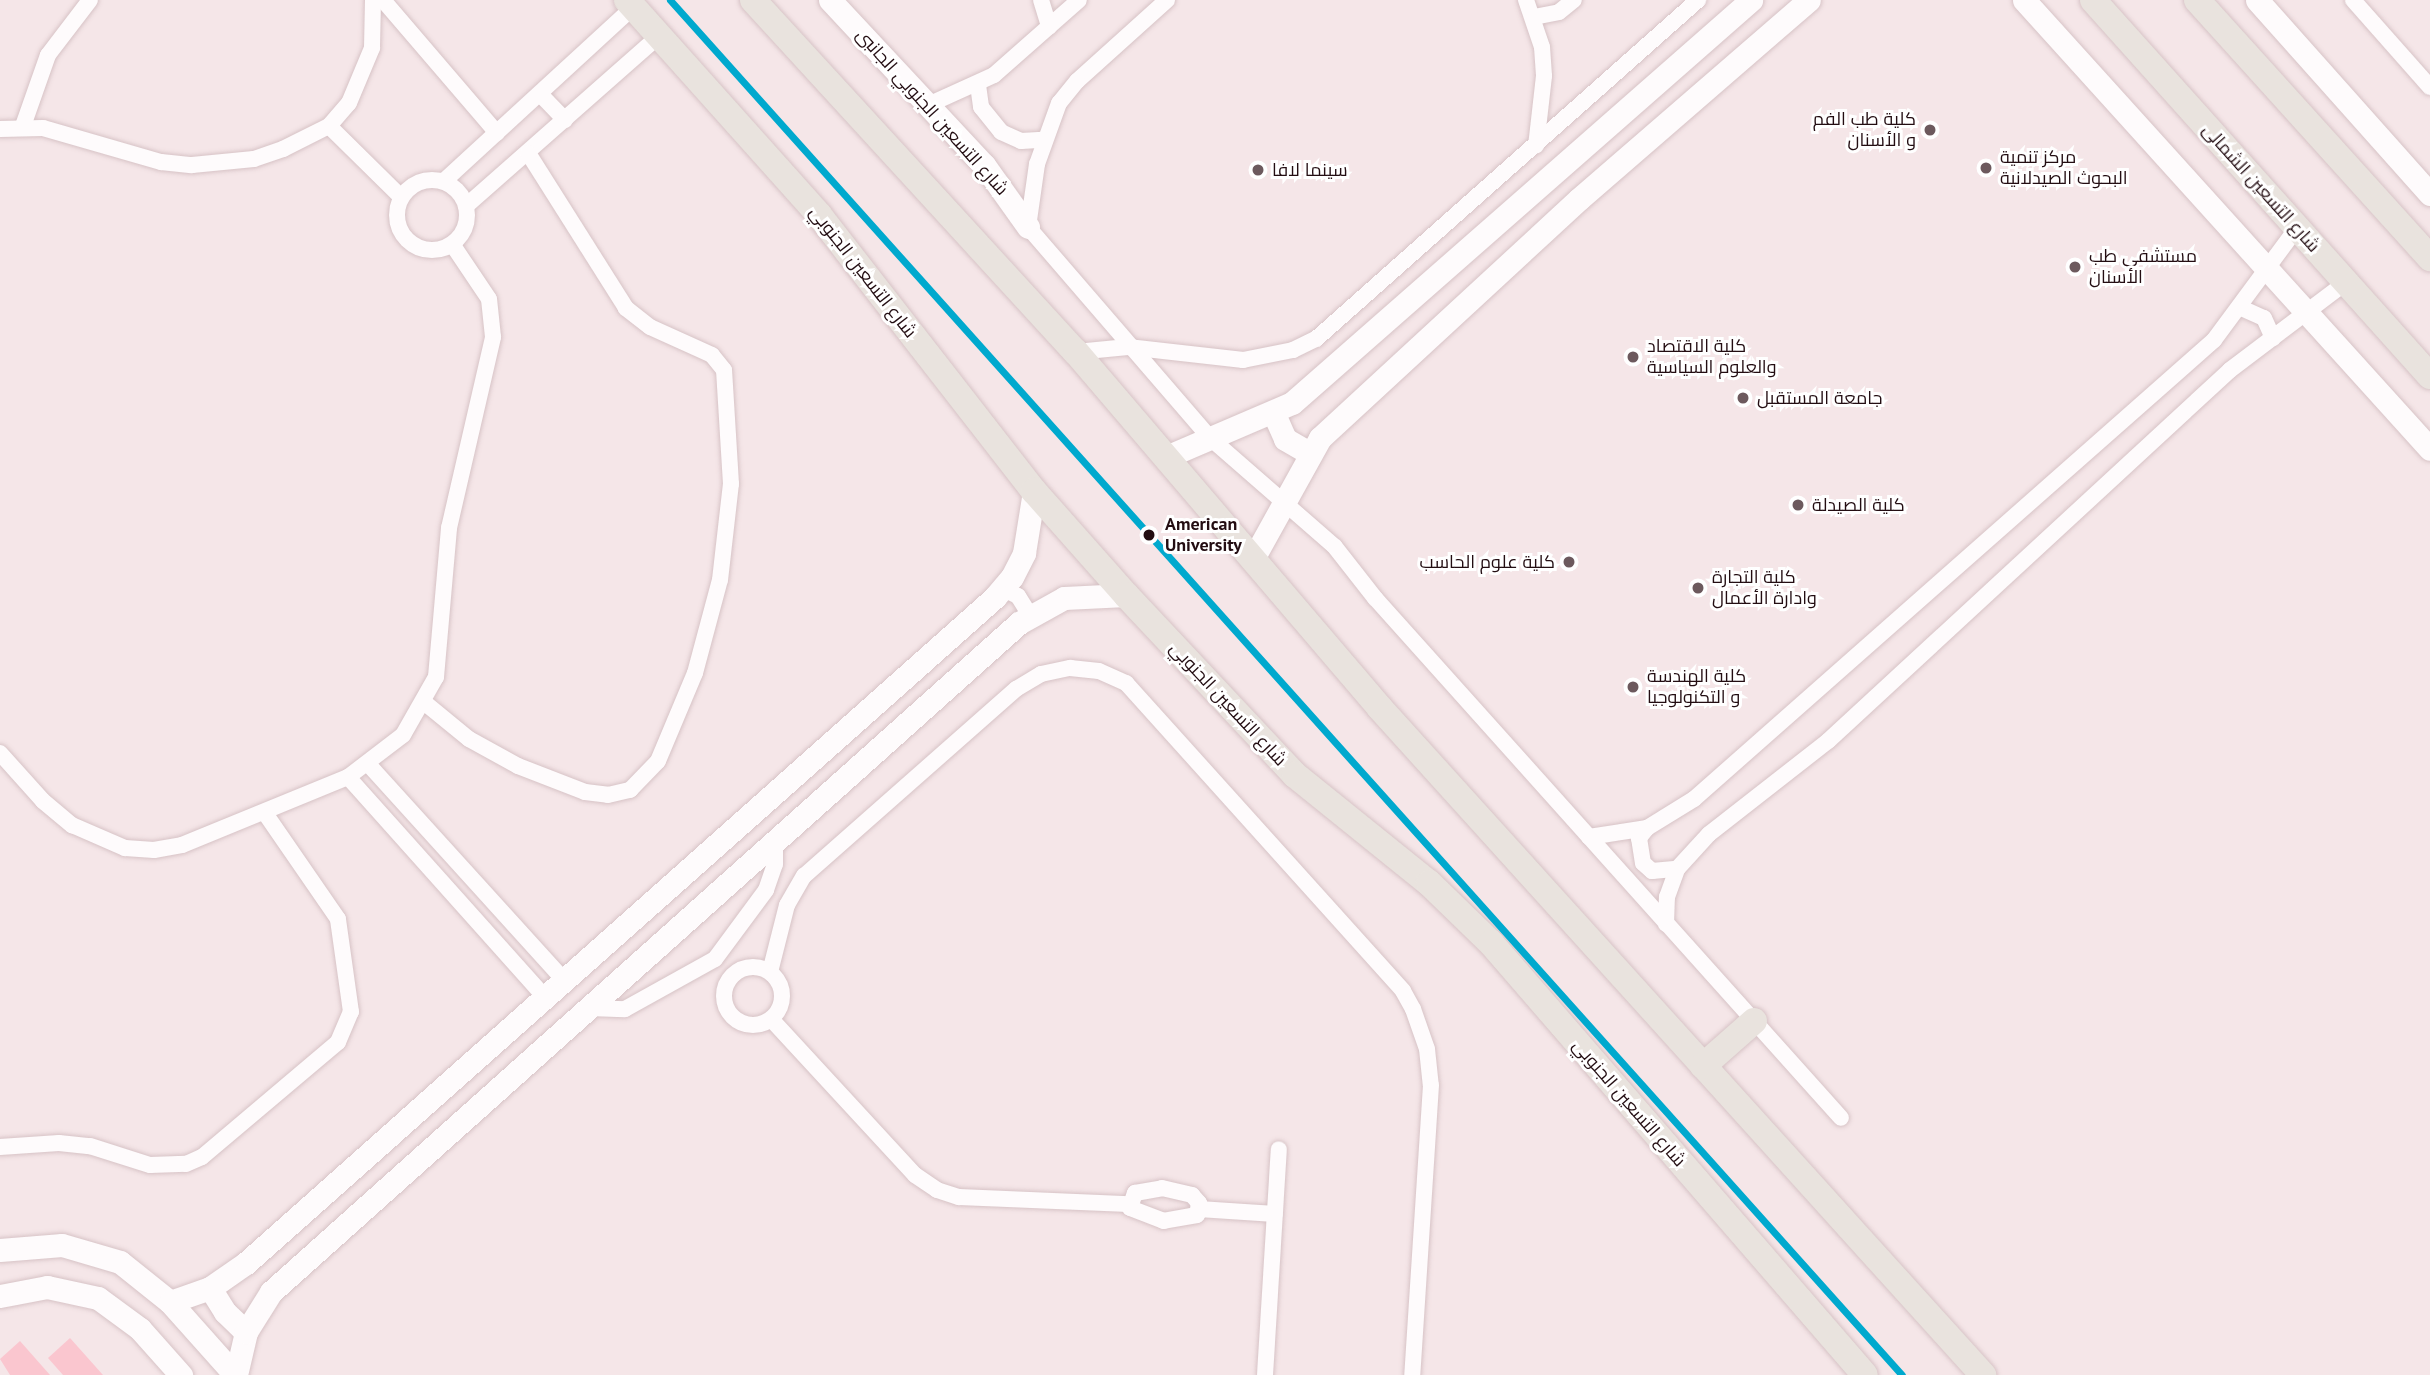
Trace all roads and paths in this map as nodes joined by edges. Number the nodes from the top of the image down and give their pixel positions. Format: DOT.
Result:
graph roads {
  1 [pos="90,0"];
  2 [pos="373,0"];
  3 [pos="383,0"];
  4 [pos="753,0"];
  5 [pos="830,0"];
  6 [pos="1041,0"];
  7 [pos="1079,0"];
  8 [pos="1167,0"];
  9 [pos="1525,0"];
  10 [pos="1574,0"];
  11 [pos="1751,0"];
  12 [pos="1809,0"];
  13 [pos="2024,0"];
  14 [pos="2093,0"];
  15 [pos="2197,0"];
  16 [pos="2258,0"];
  17 [pos="2353,0"];
  18 [pos="1691,1"];
  19 [pos="630,4"];
  20 [pos="1534,17"];
  21 [pos="1049,27"];
  22 [pos="660,35"];
  23 [pos="978,85"];
  24 [pos="2430,87"];
  25 [pos="540,94"];
  26 [pos="928,105"];
  27 [pos="565,120"];
  28 [pos="23,126"];
  29 [pos="329,126"];
  30 [pos="0,129"];
  31 [pos="498,133"];
  32 [pos="1043,140"];
  33 [pos="1536,146"];
  34 [pos="528,153"];
  35 [pos="444,181"];
  36 [pos="2430,194"];
  37 [pos="401,197"];
  38 [pos="466,206"];
  39 [pos="1028,227"];
  40 [pos="2297,228"];
  41 [pos="452,244"];
  42 [pos="2430,258"];
  43 [pos="2267,268"];
  44 [pos="2345,283"];
  45 [pos="2239,307"];
  46 [pos="2308,312"];
  47 [pos="2273,338"];
  48 [pos="1128,347"];
  49 [pos="1076,352"];
  50 [pos="2430,376"];
  51 [pos="1274,414"];
  52 [pos="1209,437"];
  53 [pos="2430,449"];
  54 [pos="1309,453"];
  55 [pos="1166,457"];
  56 [pos="1034,491"];
  57 [pos="1284,505"];
  58 [pos="1254,557"];
  59 [pos="1002,589"];
  60 [pos="1126,595"];
  61 [pos="1030,615"];
  62 [pos="425,703"];
  63 [pos="0,753"];
  64 [pos="369,765"];
  65 [pos="348,777"];
  66 [pos="265,813"];
  67 [pos="1647,828"];
  68 [pos="1589,837"];
  69 [pos="775,841"];
  70 [pos="1677,869"];
  71 [pos="1666,924"];
  72 [pos="727,945"];
  73 [pos="706,965"];
  74 [pos="747,968"];
  75 [pos="770,972"];
  76 [pos="564,980"];
  77 [pos="725,987"];
  78 [pos="545,997"];
  79 [pos="589,1008"];
  80 [pos="772,1020"];
  81 [pos="1754,1021"];
  82 [pos="1703,1066"];
  83 [pos="1841,1118"];
  84 [pos="0,1147"];
  85 [pos="1279,1149"];
  86 [pos="1129,1204"];
  87 [pos="1199,1209"];
  88 [pos="1275,1214"];
  89 [pos="0,1250"];
  90 [pos="210,1288"];
  91 [pos="0,1296"];
  92 [pos="170,1302"];
  93 [pos="246,1332"];
  94 [pos="1826,1332"];
  95 [pos="181,1375"];
  96 [pos="236,1375"];
  97 [pos="1265,1375"];
  98 [pos="1412,1375"];
  99 [pos="1839,1375"];
  100 [pos="1865,1375"];
  101 [pos="1983,1375"];
  1 -- 28 [label="street"];
  2 -- 29 [label="street"];
  3 -- 31 [label="street"];
  4 -- 49 [label="main road"];
  5 -- 26 [label="street, شارع التسعين الجنوبي الجانبى"];
  6 -- 21 [label="street"];
  7 -- 21 [label="street"];
  8 -- 32 [label="street"];
  9 -- 20 [label="street"];
  10 -- 20 [label="street"];
  11 -- 51 [label="street"];
  12 -- 54 [label="street"];
  13 -- 43 [label="street"];
  14 -- 40 [label="main road, شارع التسعين الشمالى"];
  15 -- 42 [label="main road"];
  16 -- 36 [label="street"];
  17 -- 24 [label="street"];
  18 -- 33 [label="street"];
  19 -- 22 [label="main road, شارع التسعين الجنوبي"];
  19 -- 25 [label="street"];
  20 -- 33 [label="street"];
  21 -- 23 [label="street"];
  22 -- 27 [label="street"];
  22 -- 56 [label="main road, شارع التسعين الجنوبي"];
  23 -- 26 [label="street"];
  23 -- 32 [label="street"];
  25 -- 27 [label="street"];
  25 -- 31 [label="street"];
  26 -- 39 [label="street, شارع التسعين الجنوبي الجانبى"];
  27 -- 34 [label="street"];
  28 -- 29 [label="street"];
  28 -- 30 [label="street"];
  29 -- 37 [label="street"];
  31 -- 35 [label="street"];
  32 -- 39 [label="street"];
  33 -- 48 [label="street"];
  34 -- 38 [label="street"];
  34 -- 62 [label="street"];
  35 -- 37 [label="street"];
  35 -- 38 [label="street"];
  37 -- 41 [label="street"];
  38 -- 41 [label="street"];
  39 -- 48 [label="street"];
  40 -- 43 [label="street"];
  40 -- 44 [label="main road, شارع التسعين الشمالى"];
  41 -- 62 [label="street"];
  43 -- 45 [label="street"];
  43 -- 46 [label="street"];
  44 -- 46 [label="street"];
  44 -- 50 [label="main road, شارع التسعين الشمالى"];
  45 -- 47 [label="street"];
  45 -- 67 [label="street"];
  46 -- 47 [label="street"];
  46 -- 53 [label="street"];
  47 -- 70 [label="street"];
  48 -- 49 [label="street"];
  48 -- 52 [label="street"];
  49 -- 55 [label="main road"];
  51 -- 52 [label="street"];
  51 -- 54 [label="street"];
  52 -- 55 [label="street"];
  52 -- 57 [label="street"];
  54 -- 57 [label="street"];
  55 -- 58 [label="main road"];
  56 -- 59 [label="street"];
  56 -- 60 [label="main road, شارع التسعين الجنوبي"];
  57 -- 58 [label="street"];
  57 -- 68 [label="street"];
  58 -- 82 [label="main road"];
  59 -- 61 [label="street"];
  59 -- 76 [label="street"];
  60 -- 61 [label="street"];
  60 -- 94 [label="main road, شارع التسعين الجنوبي"];
  61 -- 69 [label="street"];
  62 -- 64 [label="street"];
  63 -- 66 [label="street"];
  64 -- 65 [label="street"];
  64 -- 76 [label="street"];
  65 -- 66 [label="street"];
  65 -- 78 [label="street"];
  66 -- 84 [label="street"];
  67 -- 68 [label="street"];
  67 -- 70 [label="street"];
  68 -- 71 [label="street"];
  69 -- 72 [label="street"];
  69 -- 79 [label="street"];
  70 -- 71 [label="street"];
  71 -- 81 [label="street"];
  72 -- 73 [label="street"];
  72 -- 74 [label="street"];
  73 -- 77 [label="street"];
  73 -- 79 [label="street"];
  74 -- 75 [label="street"];
  74 -- 77 [label="street"];
  75 -- 80 [label="street"];
  75 -- 98 [label="street"];
  76 -- 78 [label="street"];
  77 -- 80 [label="street"];
  78 -- 90 [label="street"];
  79 -- 93 [label="street"];
  80 -- 86 [label="street"];
  81 -- 82 [label="main road"];
  81 -- 83 [label="street"];
  82 -- 101 [label="main road"];
  85 -- 88 [label="street"];
  86 -- 87 [label="street"];
  86 -- 87 [label="street"];
  87 -- 88 [label="street"];
  88 -- 97 [label="street"];
  89 -- 92 [label="street"];
  90 -- 92 [label="street"];
  90 -- 93 [label="street"];
  91 -- 95 [label="street"];
  92 -- 96 [label="street"];
  93 -- 96 [label="street"];
  94 -- 99 [label="main road"];
  94 -- 100 [label="main road, شارع التسعين الجنوبي"];
}
